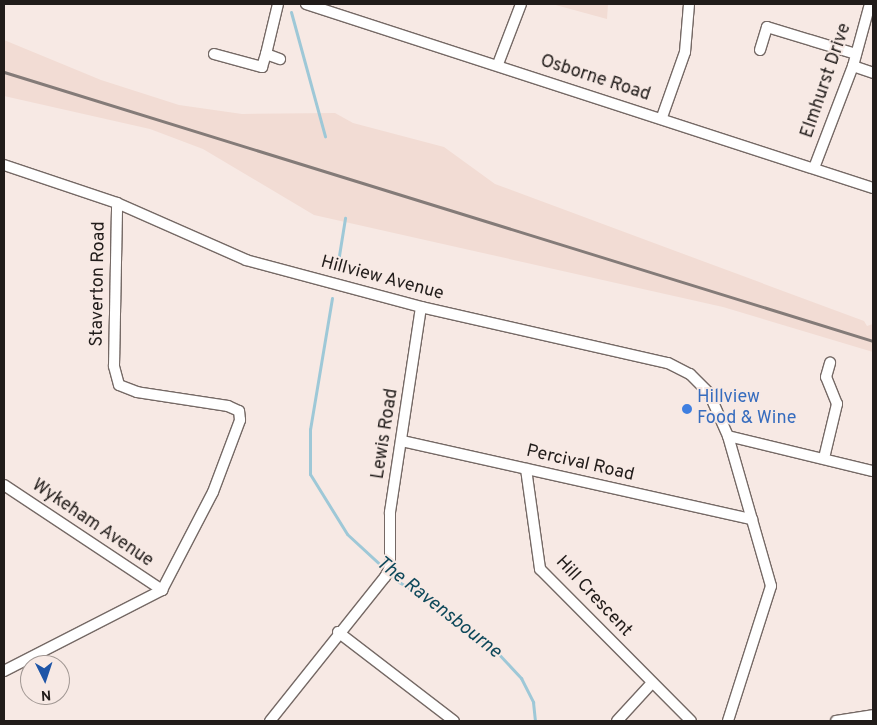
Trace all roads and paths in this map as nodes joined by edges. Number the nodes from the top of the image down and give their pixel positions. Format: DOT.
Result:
graph roads {
  1 [pos="278,4"];
  2 [pos="306,4"];
  3 [pos="342,4"];
  4 [pos="520,4"];
  5 [pos="689,4"];
  6 [pos="870,4"];
  7 [pos="341,15"];
  8 [pos="760,50"];
  9 [pos="214,54"];
  10 [pos="266,54"];
  11 [pos="856,54"];
  12 [pos="280,59"];
  13 [pos="498,64"];
  14 [pos="852,66"];
  15 [pos="873,73"];
  16 [pos="662,117"];
  17 [pos="4,165"];
  18 [pos="814,168"];
  19 [pos="873,188"];
  20 [pos="117,203"];
  21 [pos="421,307"];
  22 [pos="830,363"];
  23 [pos="728,436"];
  24 [pos="402,441"];
  25 [pos="824,458"];
  26 [pos="526,469"];
  27 [pos="873,471"];
  28 [pos="4,485"];
  29 [pos="752,519"];
  30 [pos="162,590"];
  31 [pos="338,632"];
  32 [pos="4,671"];
  33 [pos="652,683"];
  34 [pos="873,715"];
  35 [pos="270,721"];
  36 [pos="454,721"];
  37 [pos="617,721"];
  38 [pos="691,721"];
  39 [pos="728,721"];
  40 [pos="836,721"];
  1 -- 10 [label="street"];
  2 -- 7 [label="street, Osborne Road"];
  3 -- 7 [label="street"];
  4 -- 13 [label="street"];
  5 -- 16 [label="street"];
  6 -- 11 [label="street, Elmhurst Drive"];
  7 -- 13 [label="street, Osborne Road"];
  8 -- 11 [label="street"];
  9 -- 10 [label="street"];
  10 -- 12 [label="street"];
  11 -- 14 [label="street, Elmhurst Drive"];
  13 -- 16 [label="street, Osborne Road"];
  14 -- 15 [label="street"];
  14 -- 18 [label="street, Elmhurst Drive"];
  16 -- 18 [label="street, Osborne Road"];
  17 -- 20 [label="street, Hillview Avenue"];
  18 -- 19 [label="street, Osborne Road"];
  20 -- 21 [label="street, Hillview Avenue"];
  20 -- 30 [label="street, Staverton Road"];
  21 -- 23 [label="street, Hillview Avenue"];
  21 -- 24 [label="street, Lewis Road"];
  22 -- 25 [label="street"];
  23 -- 25 [label="street"];
  23 -- 29 [label="street, Hillview Avenue"];
  24 -- 26 [label="street, Percival Road"];
  24 -- 31 [label="street, Lewis Road"];
  25 -- 27 [label="street"];
  26 -- 29 [label="street, Percival Road"];
  26 -- 33 [label="street, Hill Crescent"];
  28 -- 30 [label="street, Wykeham Avenue"];
  29 -- 39 [label="street, Hillview Avenue"];
  30 -- 32 [label="street"];
  31 -- 35 [label="street"];
  31 -- 36 [label="street"];
  33 -- 37 [label="street"];
  33 -- 38 [label="street, Hill Crescent"];
  34 -- 40 [label="street"];
}
